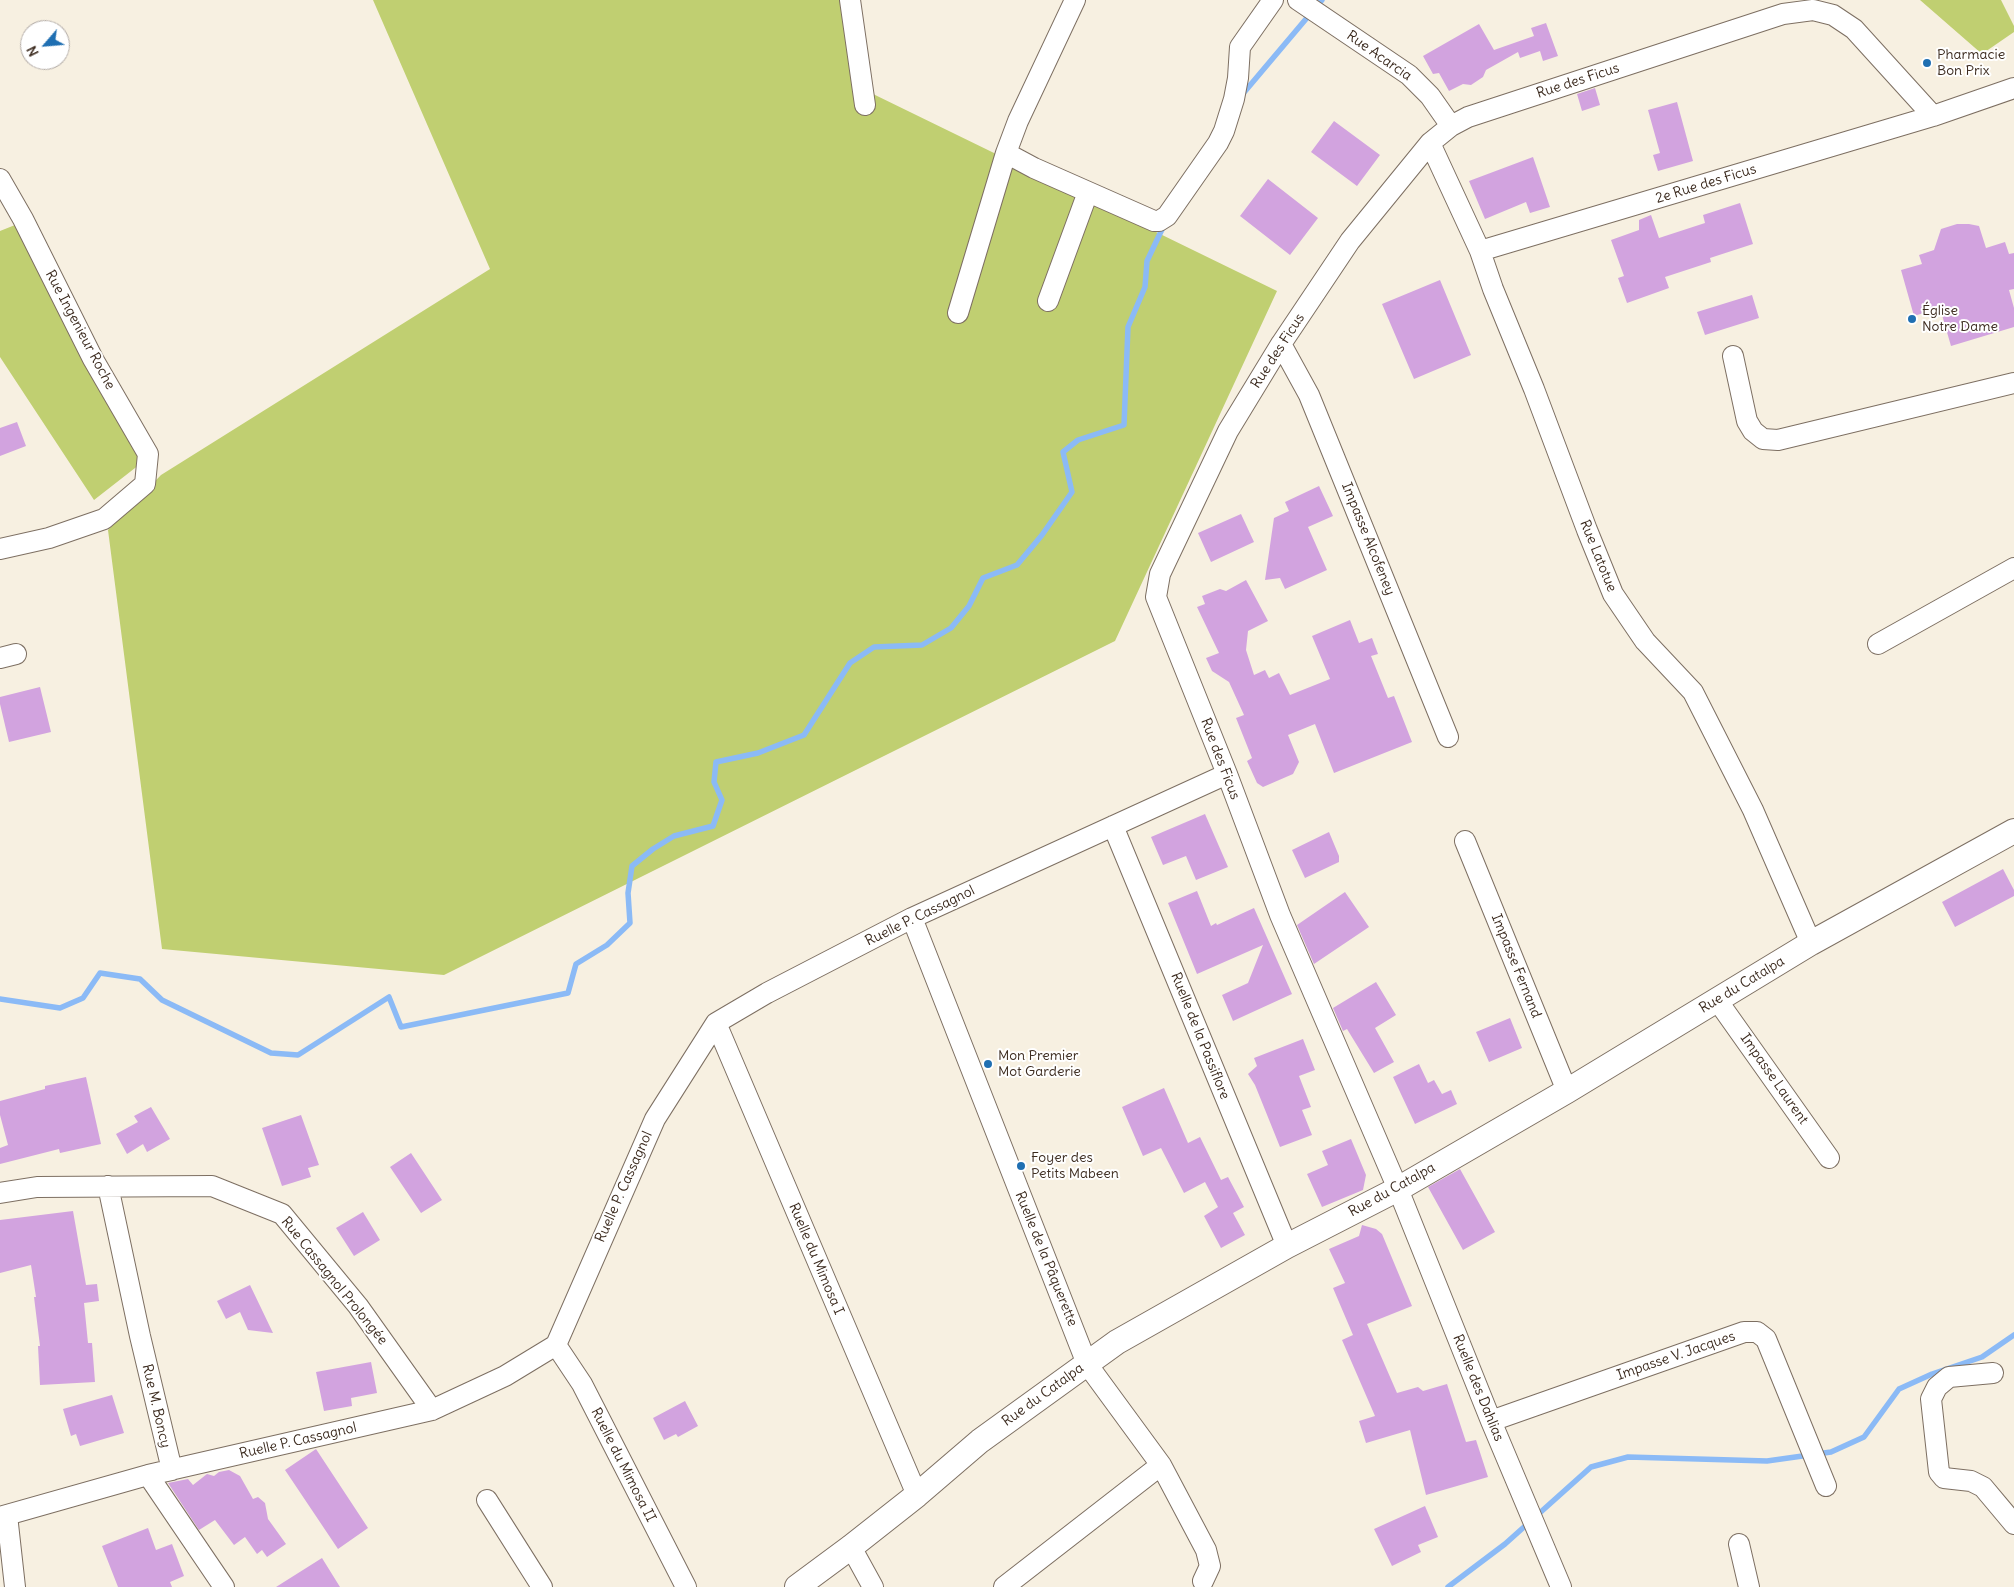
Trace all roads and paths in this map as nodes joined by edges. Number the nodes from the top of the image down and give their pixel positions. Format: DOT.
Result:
graph roads {
  1 [pos="850,0"];
  2 [pos="1075,0"];
  3 [pos="1273,0"];
  4 [pos="1308,7"];
  5 [pos="2014,88"];
  6 [pos="864,105"];
  7 [pos="1933,116"];
  8 [pos="1451,126"];
  9 [pos="1430,143"];
  10 [pos="1006,153"];
  11 [pos="0,179"];
  12 [pos="1088,192"];
  13 [pos="1480,251"];
  14 [pos="1048,301"];
  15 [pos="958,313"];
  16 [pos="1281,344"];
  17 [pos="1733,356"];
  18 [pos="2014,383"];
  19 [pos="0,549"];
  20 [pos="2014,568"];
  21 [pos="1878,644"];
  22 [pos="1448,737"];
  23 [pos="1226,774"];
  24 [pos="1113,826"];
  25 [pos="2014,831"];
  26 [pos="1466,841"];
  27 [pos="912,918"];
  28 [pos="1811,943"];
  29 [pos="1717,1000"];
  30 [pos="716,1023"];
  31 [pos="1567,1091"];
  32 [pos="1829,1158"];
  33 [pos="108,1186"];
  34 [pos="1398,1189"];
  35 [pos="0,1193"];
  36 [pos="1287,1246"];
  37 [pos="556,1345"];
  38 [pos="1087,1364"];
  39 [pos="1993,1373"];
  40 [pos="432,1410"];
  41 [pos="1491,1421"];
  42 [pos="1160,1465"];
  43 [pos="172,1470"];
  44 [pos="148,1475"];
  45 [pos="1826,1486"];
  46 [pos="917,1495"];
  47 [pos="486,1500"];
  48 [pos="3,1516"];
  49 [pos="2014,1524"];
  50 [pos="1739,1544"];
  51 [pos="852,1547"];
  52 [pos="1202,1581"];
  53 [pos="15,1587"];
  54 [pos="224,1587"];
  55 [pos="542,1587"];
  56 [pos="686,1587"];
  57 [pos="797,1587"];
  58 [pos="873,1587"];
  59 [pos="1004,1587"];
  60 [pos="1561,1587"];
  61 [pos="1749,1587"];
  1 -- 6 [label="street"];
  2 -- 10 [label="street"];
  3 -- 12 [label="street"];
  4 -- 8 [label="street, Rue Acarcia"];
  5 -- 7 [label="street"];
  7 -- 8 [label="street, Rue des Ficus"];
  7 -- 13 [label="street, 2e Rue des Ficus"];
  8 -- 9 [label="street, Rue des Ficus"];
  9 -- 13 [label="street, Rue Latotue"];
  9 -- 16 [label="street, Rue des Ficus"];
  10 -- 12 [label="street"];
  10 -- 15 [label="street"];
  11 -- 19 [label="street, Rue Ingenieur Roche"];
  12 -- 14 [label="street"];
  13 -- 28 [label="street, Rue Latotue"];
  16 -- 22 [label="street, Impasse Alcofeney"];
  16 -- 23 [label="street, Rue des Ficus"];
  17 -- 18 [label="street"];
  20 -- 21 [label="street"];
  23 -- 24 [label="street, Ruelle P. Cassagnol"];
  23 -- 34 [label="street, Rue des Ficus"];
  24 -- 27 [label="street, Ruelle P. Cassagnol"];
  24 -- 36 [label="street, Ruelle de la Passiflore"];
  25 -- 28 [label="street, Rue du Catalpa"];
  26 -- 31 [label="street, Impasse Fernand"];
  27 -- 30 [label="street, Ruelle P. Cassagnol"];
  27 -- 38 [label="street, Ruelle de la Pâquerette"];
  28 -- 29 [label="street, Rue du Catalpa"];
  29 -- 31 [label="street, Rue du Catalpa"];
  29 -- 32 [label="street, Impasse Laurent"];
  30 -- 37 [label="street, Ruelle P. Cassagnol"];
  30 -- 46 [label="street, Ruelle du Mimosa I"];
  31 -- 34 [label="street, Rue du Catalpa"];
  33 -- 35 [label="street, Rue Cassagnol Prolongée"];
  33 -- 40 [label="street, Rue Cassagnol Prolongée"];
  33 -- 43 [label="street, Rue M. Boncy"];
  34 -- 36 [label="street, Rue du Catalpa"];
  34 -- 41 [label="street, Ruelle des Dahlias"];
  36 -- 38 [label="street, Rue du Catalpa"];
  37 -- 40 [label="street, Ruelle P. Cassagnol"];
  37 -- 56 [label="street, Ruelle du Mimosa II"];
  38 -- 42 [label="street, Ruelle de la Pâquerette"];
  38 -- 46 [label="street, Rue du Catalpa"];
  39 -- 49 [label="street"];
  40 -- 43 [label="street, Ruelle P. Cassagnol"];
  41 -- 45 [label="street, Impasse V. Jacques"];
  41 -- 60 [label="street, Ruelle des Dahlias"];
  42 -- 52 [label="street, Ruelle de la Pâquerette"];
  42 -- 59 [label="street"];
  43 -- 44 [label="street, Ruelle P. Cassagnol"];
  44 -- 48 [label="street, Ruelle P. Cassagnol"];
  44 -- 54 [label="street"];
  46 -- 51 [label="street, Rue du Catalpa"];
  47 -- 55 [label="street"];
  48 -- 53 [label="street"];
  50 -- 61 [label="street"];
  51 -- 57 [label="street, Rue du Catalpa"];
  51 -- 58 [label="street"];
}
